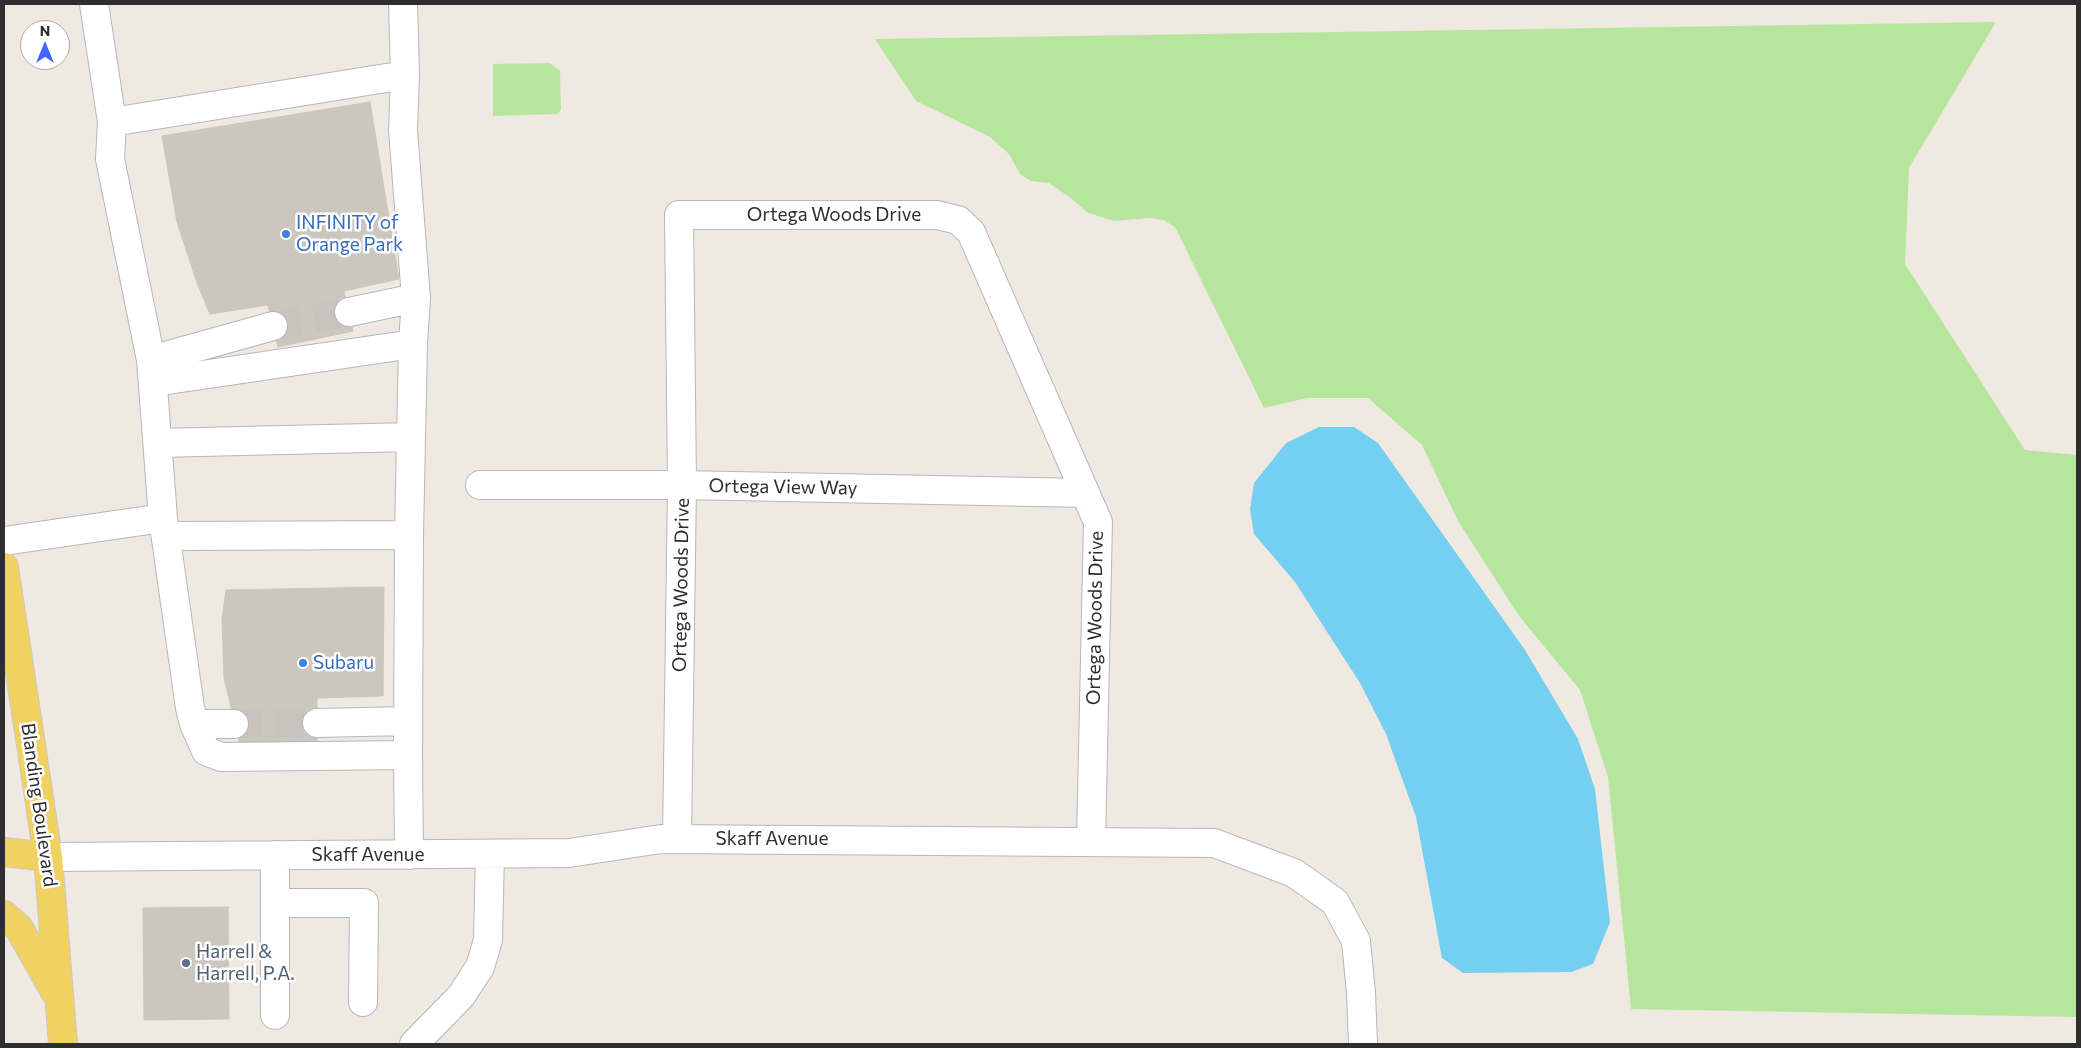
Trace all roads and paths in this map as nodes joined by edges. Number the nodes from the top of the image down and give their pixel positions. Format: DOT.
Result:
graph roads {
  1 [pos="94,4"];
  2 [pos="403,4"];
  3 [pos="405,75"];
  4 [pos="112,122"];
  5 [pos="416,298"];
  6 [pos="349,312"];
  7 [pos="273,326"];
  8 [pos="413,344"];
  9 [pos="152,371"];
  10 [pos="411,438"];
  11 [pos="158,443"];
  12 [pos="480,484"];
  13 [pos="682,484"];
  14 [pos="1085,493"];
  15 [pos="165,527"];
  16 [pos="409,535"];
  17 [pos="4,541"];
  18 [pos="4,567"];
  19 [pos="408,721"];
  20 [pos="316,723"];
  21 [pos="194,724"];
  22 [pos="234,724"];
  23 [pos="408,755"];
  24 [pos="677,839"];
  25 [pos="1091,842"];
  26 [pos="4,852"];
  27 [pos="490,854"];
  28 [pos="275,855"];
  29 [pos="408,855"];
  30 [pos="48,857"];
  31 [pos="275,903"];
  32 [pos="4,915"];
  33 [pos="60,1000"];
  34 [pos="364,1002"];
  35 [pos="275,1015"];
  36 [pos="63,1044"];
  37 [pos="414,1044"];
  38 [pos="1362,1044"];
  1 -- 4 [label="street"];
  2 -- 3 [label="street"];
  3 -- 4 [label="street"];
  3 -- 5 [label="street"];
  4 -- 9 [label="street"];
  5 -- 6 [label="street"];
  5 -- 8 [label="street"];
  7 -- 9 [label="street"];
  8 -- 9 [label="street"];
  8 -- 10 [label="street"];
  9 -- 11 [label="street"];
  10 -- 11 [label="street"];
  10 -- 16 [label="street"];
  11 -- 15 [label="street"];
  12 -- 13 [label="street, Ortega View Way"];
  13 -- 14 [label="street, Ortega View Way"];
  13 -- 14 [label="street, Ortega Woods Drive"];
  13 -- 24 [label="street, Ortega Woods Drive"];
  14 -- 25 [label="street, Ortega Woods Drive"];
  15 -- 16 [label="street"];
  15 -- 17 [label="street"];
  15 -- 21 [label="street"];
  16 -- 19 [label="street"];
  18 -- 30 [label="main road, Blanding Boulevard"];
  19 -- 20 [label="street"];
  19 -- 23 [label="street"];
  21 -- 22 [label="street"];
  21 -- 23 [label="street"];
  23 -- 29 [label="street"];
  24 -- 25 [label="street, Skaff Avenue"];
  24 -- 27 [label="street, Skaff Avenue"];
  25 -- 38 [label="street, Skaff Avenue"];
  26 -- 30 [label="main road"];
  27 -- 29 [label="street, Skaff Avenue"];
  27 -- 37 [label="street"];
  28 -- 29 [label="street, Skaff Avenue"];
  28 -- 30 [label="street, Skaff Avenue"];
  28 -- 31 [label="street"];
  30 -- 33 [label="main road, Blanding Boulevard"];
  31 -- 34 [label="street"];
  31 -- 35 [label="street"];
  32 -- 33 [label="main road"];
  33 -- 36 [label="main road, Blanding Boulevard"];
}
